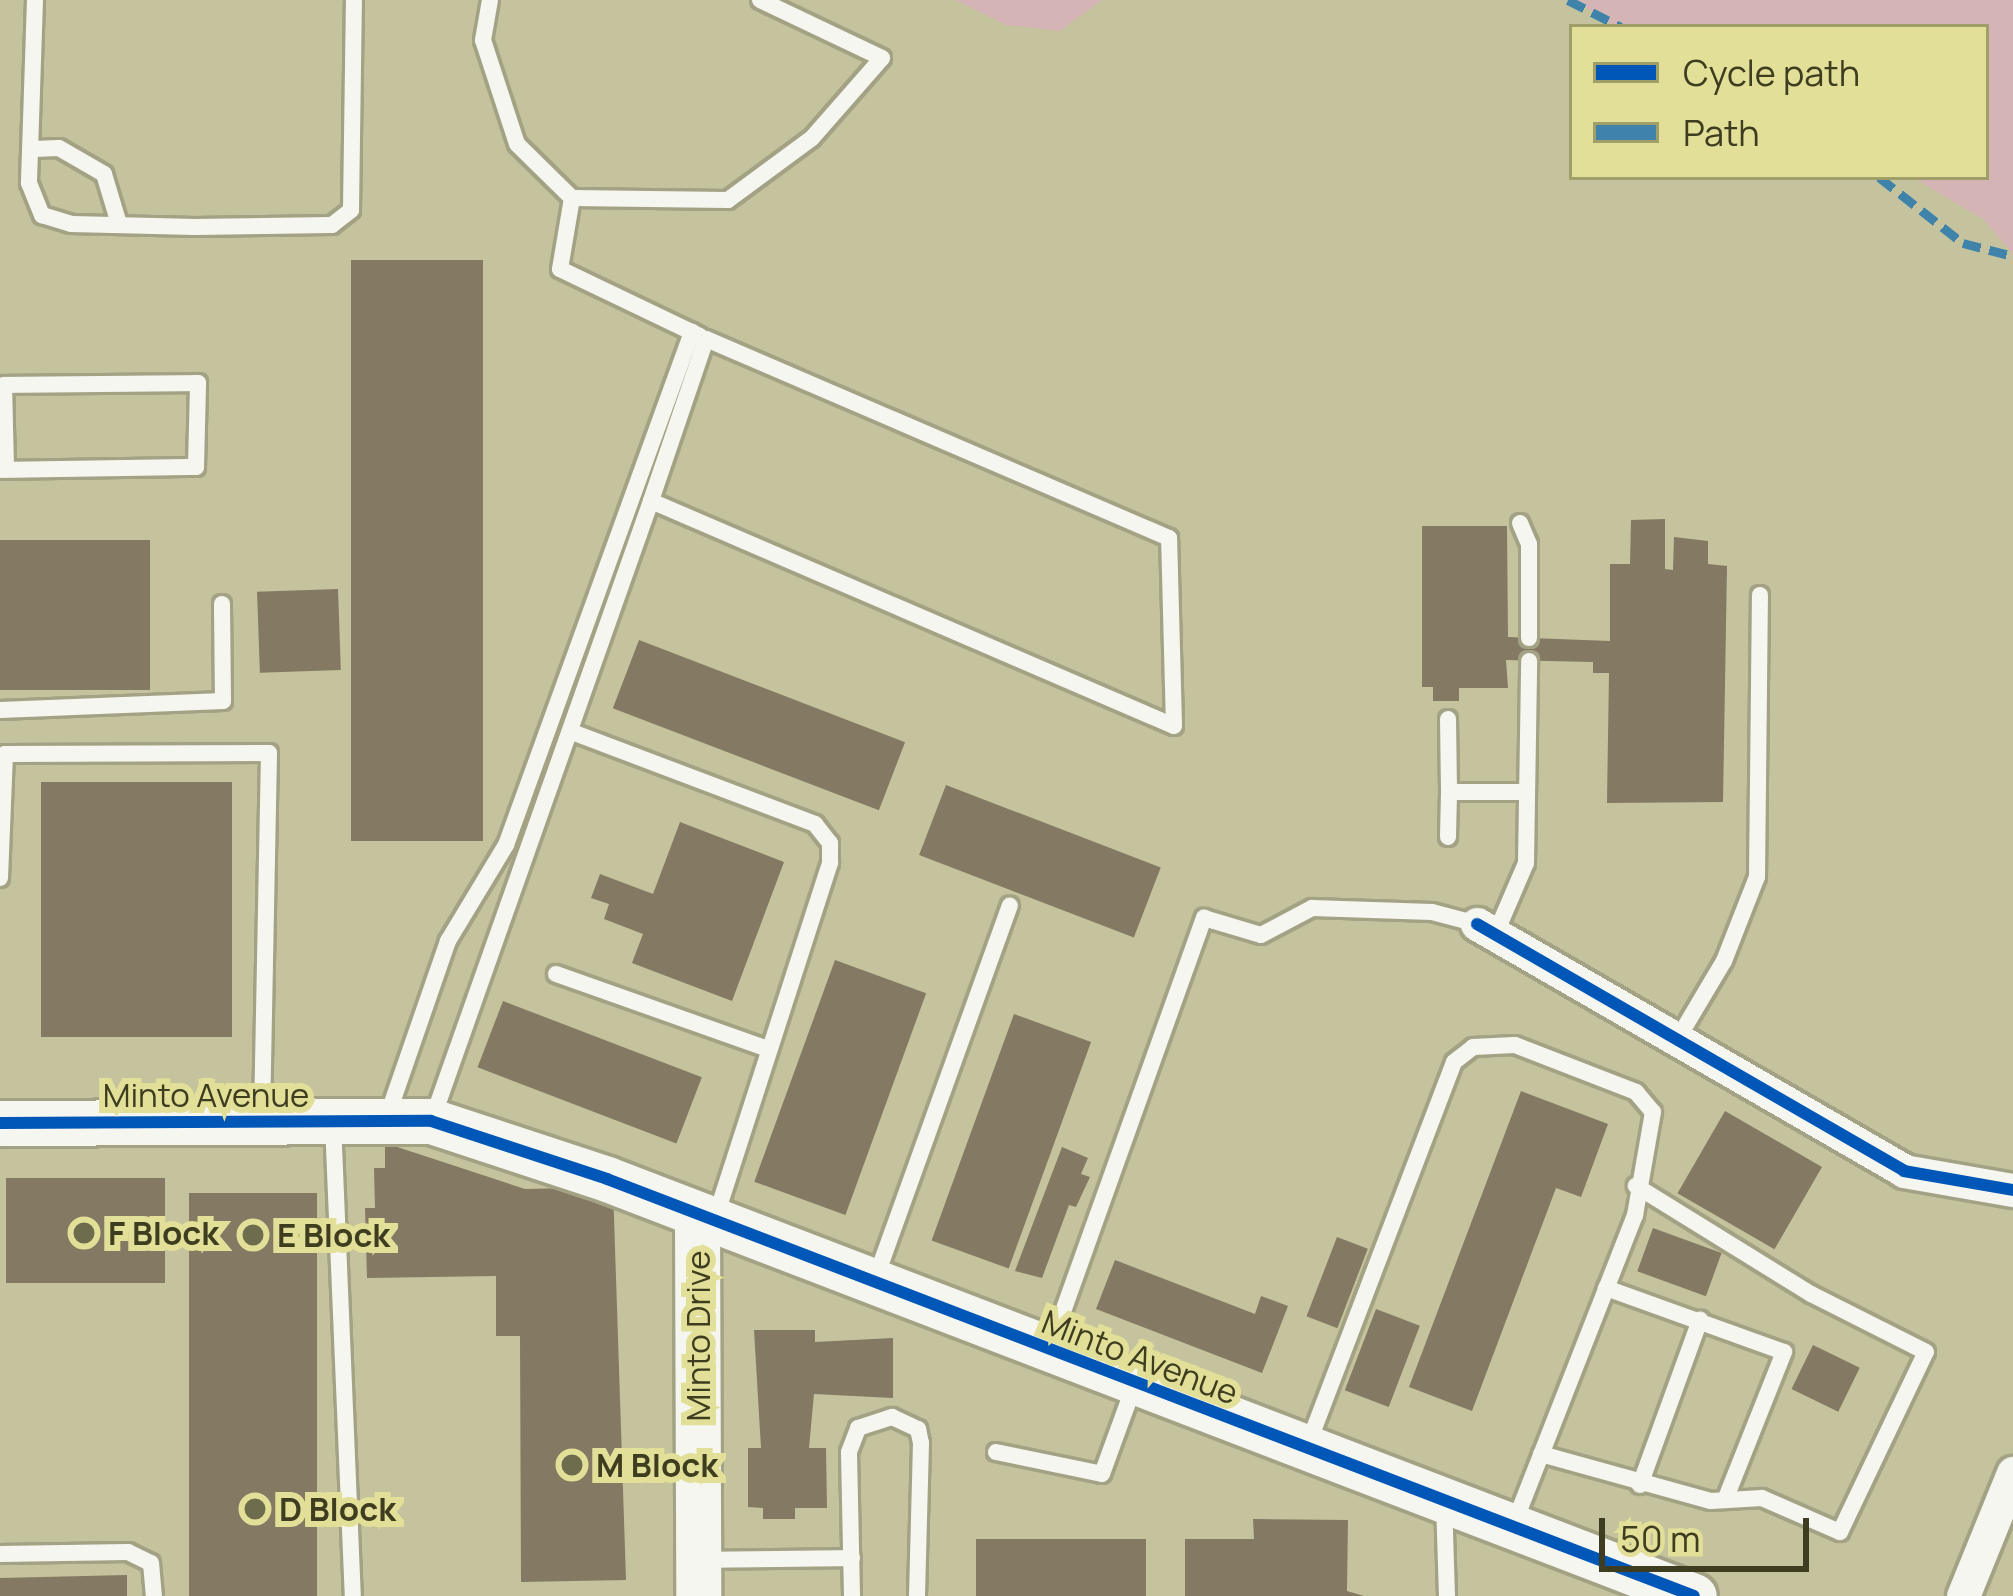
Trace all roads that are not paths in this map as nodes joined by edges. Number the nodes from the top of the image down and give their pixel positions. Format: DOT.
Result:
graph roads {
  1 [pos="35,0"];
  2 [pos="354,0"];
  3 [pos="490,0"];
  4 [pos="760,0"];
  5 [pos="32,149"];
  6 [pos="572,198"];
  7 [pos="119,224"];
  8 [pos="699,335"];
  9 [pos="3,468"];
  10 [pos="650,501"];
  11 [pos="1520,523"];
  12 [pos="1760,595"];
  13 [pos="221,604"];
  14 [pos="1528,638"];
  15 [pos="1529,661"];
  16 [pos="0,710"];
  17 [pos="1448,719"];
  18 [pos="572,732"];
  19 [pos="1449,792"];
  20 [pos="1525,792"];
  21 [pos="1448,837"];
  22 [pos="0,878"];
  23 [pos="1010,906"];
  24 [pos="1486,929"];
  25 [pos="556,974"];
  26 [pos="1677,1041"];
  27 [pos="768,1048"];
  28 [pos="262,1121"];
  29 [pos="386,1121"];
  30 [pos="431,1121"];
  31 [pos="333,1122"];
  32 [pos="0,1123"];
  33 [pos="1636,1186"];
  34 [pos="2013,1190"];
  35 [pos="705,1222"];
  36 [pos="872,1286"];
  37 [pos="1606,1288"];
  38 [pos="1700,1320"];
  39 [pos="1049,1352"];
  40 [pos="1135,1386"];
  41 [pos="1307,1448"];
  42 [pos="995,1452"];
  43 [pos="1541,1454"];
  44 [pos="2013,1473"];
  45 [pos="1640,1485"];
  46 [pos="1725,1500"];
  47 [pos="1444,1501"];
  48 [pos="1514,1523"];
  49 [pos="0,1554"];
  50 [pos="852,1558"];
  51 [pos="698,1578"];
  52 [pos="1674,1592"];
  53 [pos="154,1596"];
  54 [pos="353,1596"];
  55 [pos="852,1596"];
  56 [pos="917,1596"];
  57 [pos="1447,1596"];
  58 [pos="1963,1596"];
  1 -- 5 [label="lane"];
  2 -- 7 [label="lane"];
  3 -- 6 [label="lane"];
  4 -- 6 [label="lane"];
  5 -- 7 [label="lane"];
  5 -- 7 [label="lane"];
  6 -- 8 [label="lane"];
  8 -- 10 [label="lane"];
  8 -- 10 [label="lane"];
  8 -- 29 [label="lane"];
  9 -- 9 [label="lane"];
  10 -- 18 [label="lane"];
  11 -- 14 [label="lane"];
  12 -- 26 [label="lane"];
  13 -- 16 [label="lane"];
  15 -- 20 [label="lane"];
  17 -- 19 [label="lane"];
  18 -- 27 [label="lane"];
  18 -- 30 [label="lane"];
  19 -- 20 [label="lane"];
  19 -- 21 [label="lane"];
  20 -- 24 [label="lane"];
  22 -- 28 [label="lane"];
  23 -- 36 [label="lane"];
  24 -- 26 [label="street"];
  24 -- 39 [label="lane"];
  25 -- 27 [label="lane"];
  26 -- 34 [label="street"];
  27 -- 35 [label="lane"];
  28 -- 31 [label="street, Minto Avenue"];
  28 -- 32 [label="street, Minto Avenue"];
  29 -- 30 [label="street, Minto Avenue"];
  29 -- 31 [label="street, Minto Avenue"];
  30 -- 35 [label="street, Minto Avenue"];
  31 -- 54 [label="lane"];
  33 -- 37 [label="lane"];
  33 -- 41 [label="lane"];
  33 -- 46 [label="lane"];
  35 -- 36 [label="street, Minto Avenue"];
  35 -- 51 [label="street, Minto Drive"];
  36 -- 39 [label="street, Minto Avenue"];
  37 -- 38 [label="lane"];
  37 -- 43 [label="lane"];
  38 -- 45 [label="lane"];
  38 -- 46 [label="lane"];
  39 -- 40 [label="street, Minto Avenue"];
  40 -- 41 [label="street, Minto Avenue"];
  40 -- 42 [label="lane"];
  41 -- 47 [label="street, Minto Avenue"];
  43 -- 45 [label="lane"];
  43 -- 48 [label="lane"];
  44 -- 58 [label="street"];
  45 -- 46 [label="lane"];
  47 -- 48 [label="street, Minto Avenue"];
  47 -- 57 [label="lane"];
  48 -- 52 [label="street, Minto Avenue"];
  49 -- 53 [label="lane"];
  50 -- 51 [label="lane"];
  50 -- 55 [label="lane"];
  50 -- 56 [label="lane"];
}
